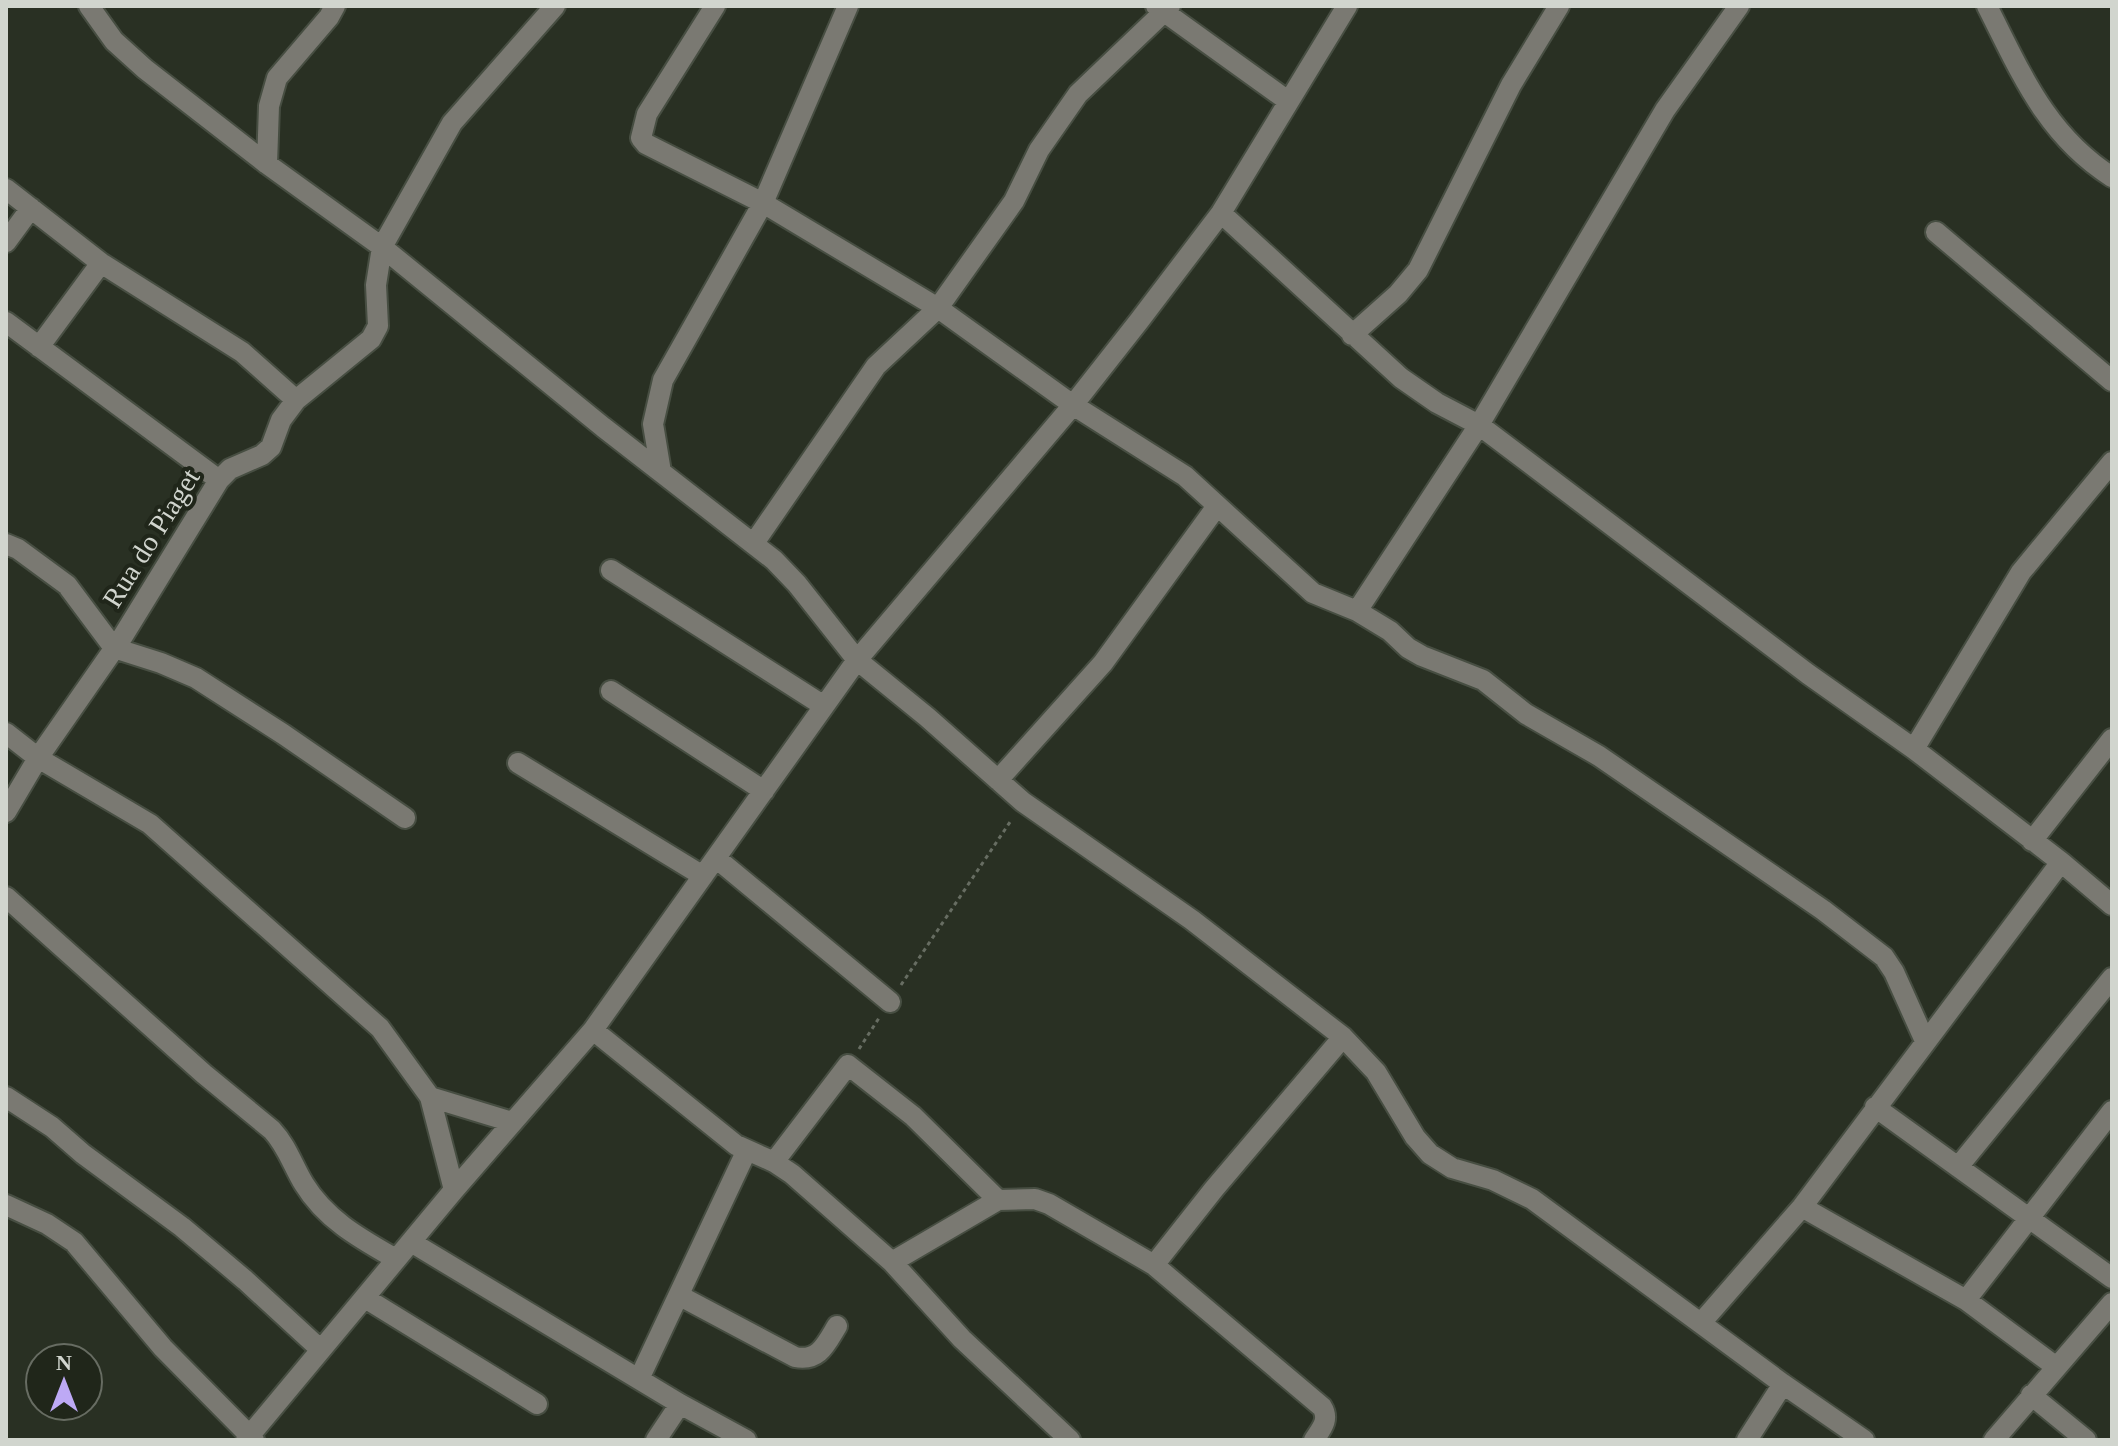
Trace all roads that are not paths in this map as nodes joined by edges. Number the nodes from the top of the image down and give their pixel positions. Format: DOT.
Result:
graph roads {
  1 [pos="335,6"];
  2 [pos="555,6"];
  3 [pos="715,6"];
  4 [pos="848,6"];
  5 [pos="1347,6"];
  6 [pos="1559,6"];
  7 [pos="1739,6"];
  8 [pos="1987,6"];
  9 [pos="93,7"];
  10 [pos="1164,8"];
  11 [pos="1288,101"];
  12 [pos="267,164"];
  13 [pos="2112,177"];
  14 [pos="6,189"];
  15 [pos="763,203"];
  16 [pos="31,208"];
  17 [pos="1221,213"];
  18 [pos="1936,232"];
  19 [pos="6,242"];
  20 [pos="382,247"];
  21 [pos="101,263"];
  22 [pos="938,308"];
  23 [pos="6,322"];
  24 [pos="1352,335"];
  25 [pos="39,347"];
  26 [pos="2112,381"];
  27 [pos="296,400"];
  28 [pos="1073,405"];
  29 [pos="1479,425"];
  30 [pos="2112,462"];
  31 [pos="661,472"];
  32 [pos="219,480"];
  33 [pos="1217,506"];
  34 [pos="754,543"];
  35 [pos="6,544"];
  36 [pos="611,570"];
  37 [pos="1357,611"];
  38 [pos="114,648"];
  39 [pos="857,660"];
  40 [pos="611,691"];
  41 [pos="824,706"];
  42 [pos="6,733"];
  43 [pos="2112,739"];
  44 [pos="1914,749"];
  45 [pos="38,758"];
  46 [pos="518,763"];
  47 [pos="998,780"];
  48 [pos="764,791"];
  49 [pos="6,812"];
  50 [pos="405,818"];
  51 [pos="2032,841"];
  52 [pos="716,858"];
  53 [pos="2061,862"];
  54 [pos="703,876"];
  55 [pos="6,897"];
  56 [pos="2112,905"];
  57 [pos="2112,978"];
  58 [pos="890,1002"];
  59 [pos="593,1030"];
  60 [pos="1343,1037"];
  61 [pos="1925,1041"];
  62 [pos="6,1097"];
  63 [pos="430,1097"];
  64 [pos="1875,1107"];
  65 [pos="2112,1111"];
  66 [pos="512,1122"];
  67 [pos="746,1152"];
  68 [pos="774,1162"];
  69 [pos="1958,1167"];
  70 [pos="454,1190"];
  71 [pos="998,1200"];
  72 [pos="6,1205"];
  73 [pos="1802,1207"];
  74 [pos="2029,1218"];
  75 [pos="411,1242"];
  76 [pos="396,1259"];
  77 [pos="892,1262"];
  78 [pos="1154,1265"];
  79 [pos="2112,1278"];
  80 [pos="680,1296"];
  81 [pos="365,1298"];
  82 [pos="1966,1300"];
  83 [pos="2108,1313"];
  84 [pos="1701,1323"];
  85 [pos="837,1326"];
  86 [pos="320,1349"];
  87 [pos="2055,1366"];
  88 [pos="639,1379"];
  89 [pos="1783,1384"];
  90 [pos="2031,1395"];
  91 [pos="537,1404"];
  92 [pos="680,1404"];
  93 [pos="250,1439"];
  94 [pos="656,1440"];
  95 [pos="746,1440"];
  96 [pos="1070,1440"];
  97 [pos="1314,1440"];
  98 [pos="1747,1440"];
  99 [pos="1864,1440"];
  100 [pos="1994,1440"];
  101 [pos="2086,1440"];
  1 -- 12 [label="street"];
  2 -- 20 [label="street, Rua do Piaget"];
  3 -- 15 [label="street"];
  4 -- 15 [label="street"];
  5 -- 11 [label="street"];
  6 -- 24 [label="street"];
  7 -- 29 [label="street"];
  8 -- 13 [label="street"];
  9 -- 12 [label="street"];
  10 -- 11 [label="street"];
  10 -- 22 [label="street"];
  11 -- 17 [label="street"];
  12 -- 20 [label="street"];
  14 -- 16 [label="street"];
  15 -- 22 [label="street"];
  15 -- 31 [label="street"];
  16 -- 19 [label="street"];
  16 -- 21 [label="street"];
  17 -- 24 [label="street"];
  17 -- 28 [label="street"];
  18 -- 26 [label="street"];
  20 -- 27 [label="street, Rua do Piaget"];
  20 -- 31 [label="street"];
  21 -- 25 [label="street"];
  21 -- 27 [label="street"];
  22 -- 28 [label="street"];
  22 -- 34 [label="street"];
  23 -- 25 [label="street"];
  24 -- 29 [label="street"];
  25 -- 32 [label="street"];
  27 -- 32 [label="street, Rua do Piaget"];
  28 -- 33 [label="street"];
  28 -- 39 [label="street"];
  29 -- 37 [label="street"];
  29 -- 44 [label="street"];
  30 -- 44 [label="street"];
  31 -- 34 [label="street"];
  32 -- 38 [label="street, Rua do Piaget"];
  33 -- 37 [label="street"];
  33 -- 47 [label="street"];
  34 -- 39 [label="street"];
  35 -- 38 [label="street"];
  36 -- 41 [label="street"];
  37 -- 61 [label="street"];
  38 -- 45 [label="street, Rua do Piaget"];
  38 -- 50 [label="street"];
  39 -- 41 [label="street"];
  39 -- 47 [label="street"];
  40 -- 48 [label="street"];
  41 -- 48 [label="street"];
  42 -- 45 [label="street"];
  43 -- 51 [label="street"];
  44 -- 51 [label="street"];
  45 -- 49 [label="street, Rua do Piaget"];
  45 -- 63 [label="street"];
  46 -- 54 [label="street"];
  47 -- 60 [label="street"];
  48 -- 52 [label="street"];
  51 -- 53 [label="street"];
  52 -- 54 [label="street"];
  52 -- 58 [label="street"];
  53 -- 56 [label="street"];
  53 -- 61 [label="street"];
  54 -- 59 [label="street"];
  55 -- 76 [label="street"];
  57 -- 69 [label="street"];
  59 -- 66 [label="street"];
  59 -- 67 [label="street"];
  60 -- 78 [label="street"];
  60 -- 84 [label="street"];
  61 -- 64 [label="street"];
  62 -- 86 [label="street"];
  63 -- 66 [label="street"];
  63 -- 70 [label="street"];
  64 -- 69 [label="street"];
  64 -- 73 [label="street"];
  65 -- 74 [label="street"];
  66 -- 70 [label="street"];
  67 -- 68 [label="street"];
  67 -- 80 [label="street"];
  68 -- 71 [label="street"];
  68 -- 77 [label="street"];
  69 -- 74 [label="street"];
  70 -- 75 [label="street"];
  71 -- 77 [label="street"];
  71 -- 78 [label="street"];
  72 -- 93 [label="street"];
  73 -- 82 [label="street"];
  73 -- 84 [label="street"];
  74 -- 79 [label="street"];
  74 -- 82 [label="street"];
  75 -- 76 [label="street"];
  75 -- 88 [label="street"];
  76 -- 81 [label="street"];
  77 -- 96 [label="street"];
  78 -- 97 [label="street"];
  80 -- 85 [label="street"];
  80 -- 88 [label="street"];
  81 -- 86 [label="street"];
  81 -- 91 [label="street"];
  82 -- 87 [label="street"];
  83 -- 87 [label="street"];
  84 -- 89 [label="street"];
  86 -- 93 [label="street"];
  87 -- 90 [label="street"];
  88 -- 92 [label="street"];
  89 -- 98 [label="street"];
  89 -- 99 [label="street"];
  90 -- 100 [label="street"];
  90 -- 101 [label="street"];
  92 -- 94 [label="street"];
  92 -- 95 [label="street"];
}
